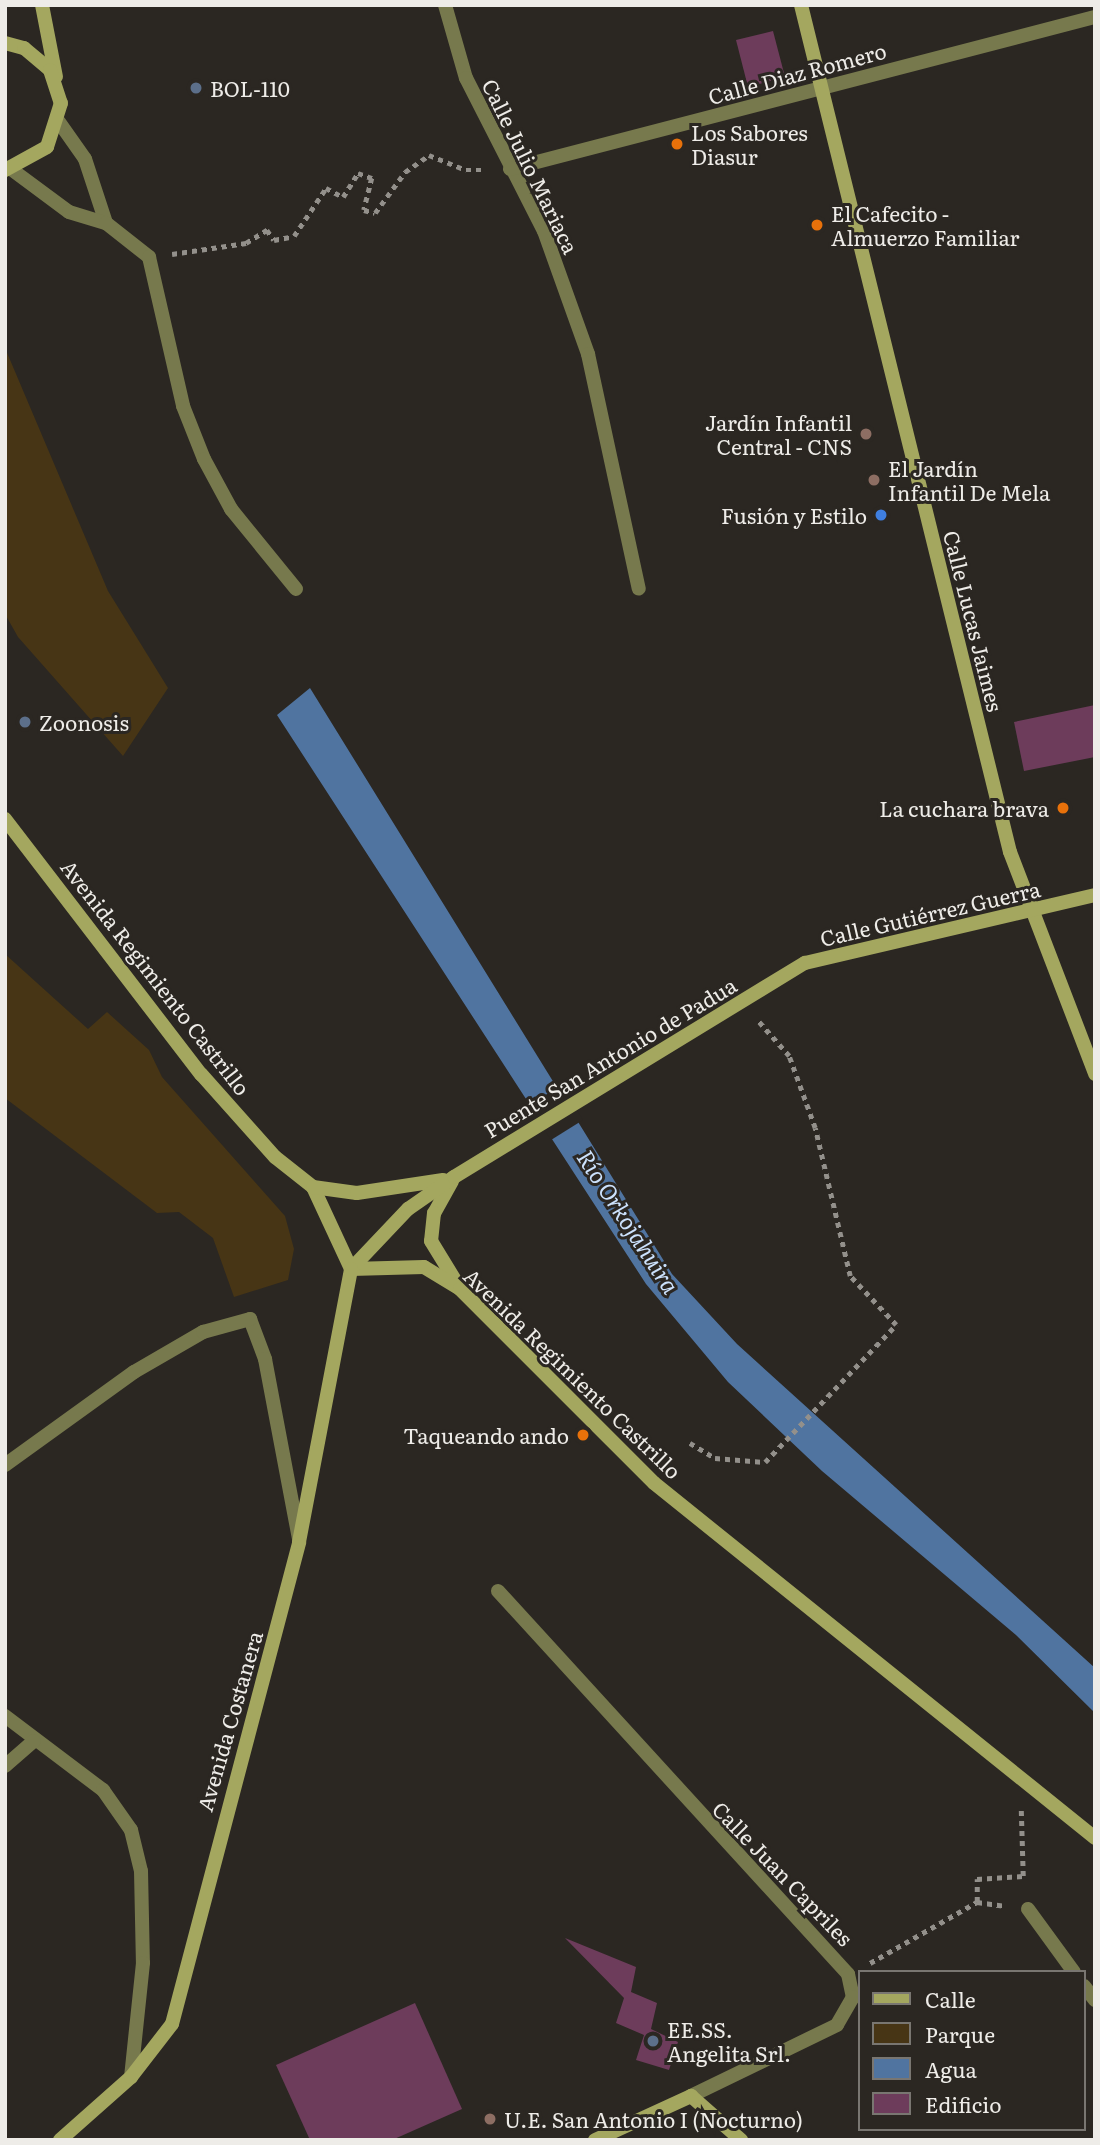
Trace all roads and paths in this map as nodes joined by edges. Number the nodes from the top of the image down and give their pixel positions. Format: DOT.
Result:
graph roads {
  1 [pos="42,5"];
  2 [pos="444,5"];
  3 [pos="801,5"];
  4 [pos="1095,17"];
  5 [pos="5,43"];
  6 [pos="57,85"];
  7 [pos="820,89"];
  8 [pos="59,122"];
  9 [pos="8,169"];
  10 [pos="510,169"];
  11 [pos="106,223"];
  12 [pos="149,257"];
  13 [pos="296,589"];
  14 [pos="639,589"];
  15 [pos="5,819"];
  16 [pos="1095,895"];
  17 [pos="1030,912"];
  18 [pos="778,979"];
  19 [pos="759,1012"];
  20 [pos="1095,1074"];
  21 [pos="459,1174"];
  22 [pos="313,1187"];
  23 [pos="351,1269"];
  24 [pos="460,1289"];
  25 [pos="690,1443"];
  26 [pos="5,1465"];
  27 [pos="299,1542"];
  28 [pos="498,1591"];
  29 [pos="5,1716"];
  30 [pos="34,1741"];
  31 [pos="5,1766"];
  32 [pos="1020,1776"];
  33 [pos="1095,1838"];
  34 [pos="977,1902"];
  35 [pos="1028,1909"];
  36 [pos="1073,1970"];
  37 [pos="848,1975"];
  38 [pos="131,2077"];
  39 [pos="691,2096"];
  40 [pos="60,2140"];
  41 [pos="595,2140"];
  42 [pos="741,2140"];
  1 -- 6 [label="main road"];
  2 -- 10 [label="street, Calle Julio Mariaca"];
  3 -- 7 [label="main road, Calle Lucas Jaimes"];
  4 -- 7 [label="street, Calle Diaz Romero"];
  5 -- 6 [label="main road"];
  6 -- 8 [label="main road"];
  7 -- 10 [label="street, Calle Diaz Romero"];
  7 -- 17 [label="main road, Calle Lucas Jaimes"];
  8 -- 9 [label="main road"];
  8 -- 11 [label="street"];
  9 -- 11 [label="street"];
  10 -- 12 [label="path"];
  10 -- 14 [label="street, Calle Julio Mariaca"];
  11 -- 12 [label="street"];
  12 -- 13 [label="street"];
  15 -- 22 [label="main road, Avenida Regimiento Castrillo"];
  16 -- 17 [label="main road, Calle Gutiérrez Guerra"];
  17 -- 18 [label="main road, Calle Gutiérrez Guerra"];
  17 -- 20 [label="main road, Calle Lucas Jaimes"];
  18 -- 21 [label="main road, Puente San Antonio de Padua"];
  19 -- 25 [label="path"];
  21 -- 22 [label="main road"];
  21 -- 23 [label="main road"];
  21 -- 24 [label="main road"];
  22 -- 23 [label="main road, Avenida Regimiento Castrillo"];
  23 -- 24 [label="main road, Avenida Regimiento Castrillo"];
  23 -- 27 [label="main road, Avenida Costanera"];
  24 -- 32 [label="main road, Avenida Regimiento Castrillo"];
  26 -- 27 [label="street"];
  27 -- 38 [label="main road, Avenida Costanera"];
  28 -- 37 [label="street, Calle Juan Capriles"];
  29 -- 30 [label="street"];
  30 -- 31 [label="street"];
  30 -- 38 [label="street"];
  32 -- 33 [label="main road, Avenida Regimiento Castrillo"];
  32 -- 34 [label="path"];
  34 -- 35 [label="path"];
  34 -- 37 [label="path"];
  35 -- 36 [label="street"];
  37 -- 39 [label="street, Calle Juan Capriles"];
  38 -- 40 [label="main road, Avenida Costanera"];
  39 -- 41 [label="main road, Calle Juan Capriles"];
  39 -- 42 [label="main road"];
}
